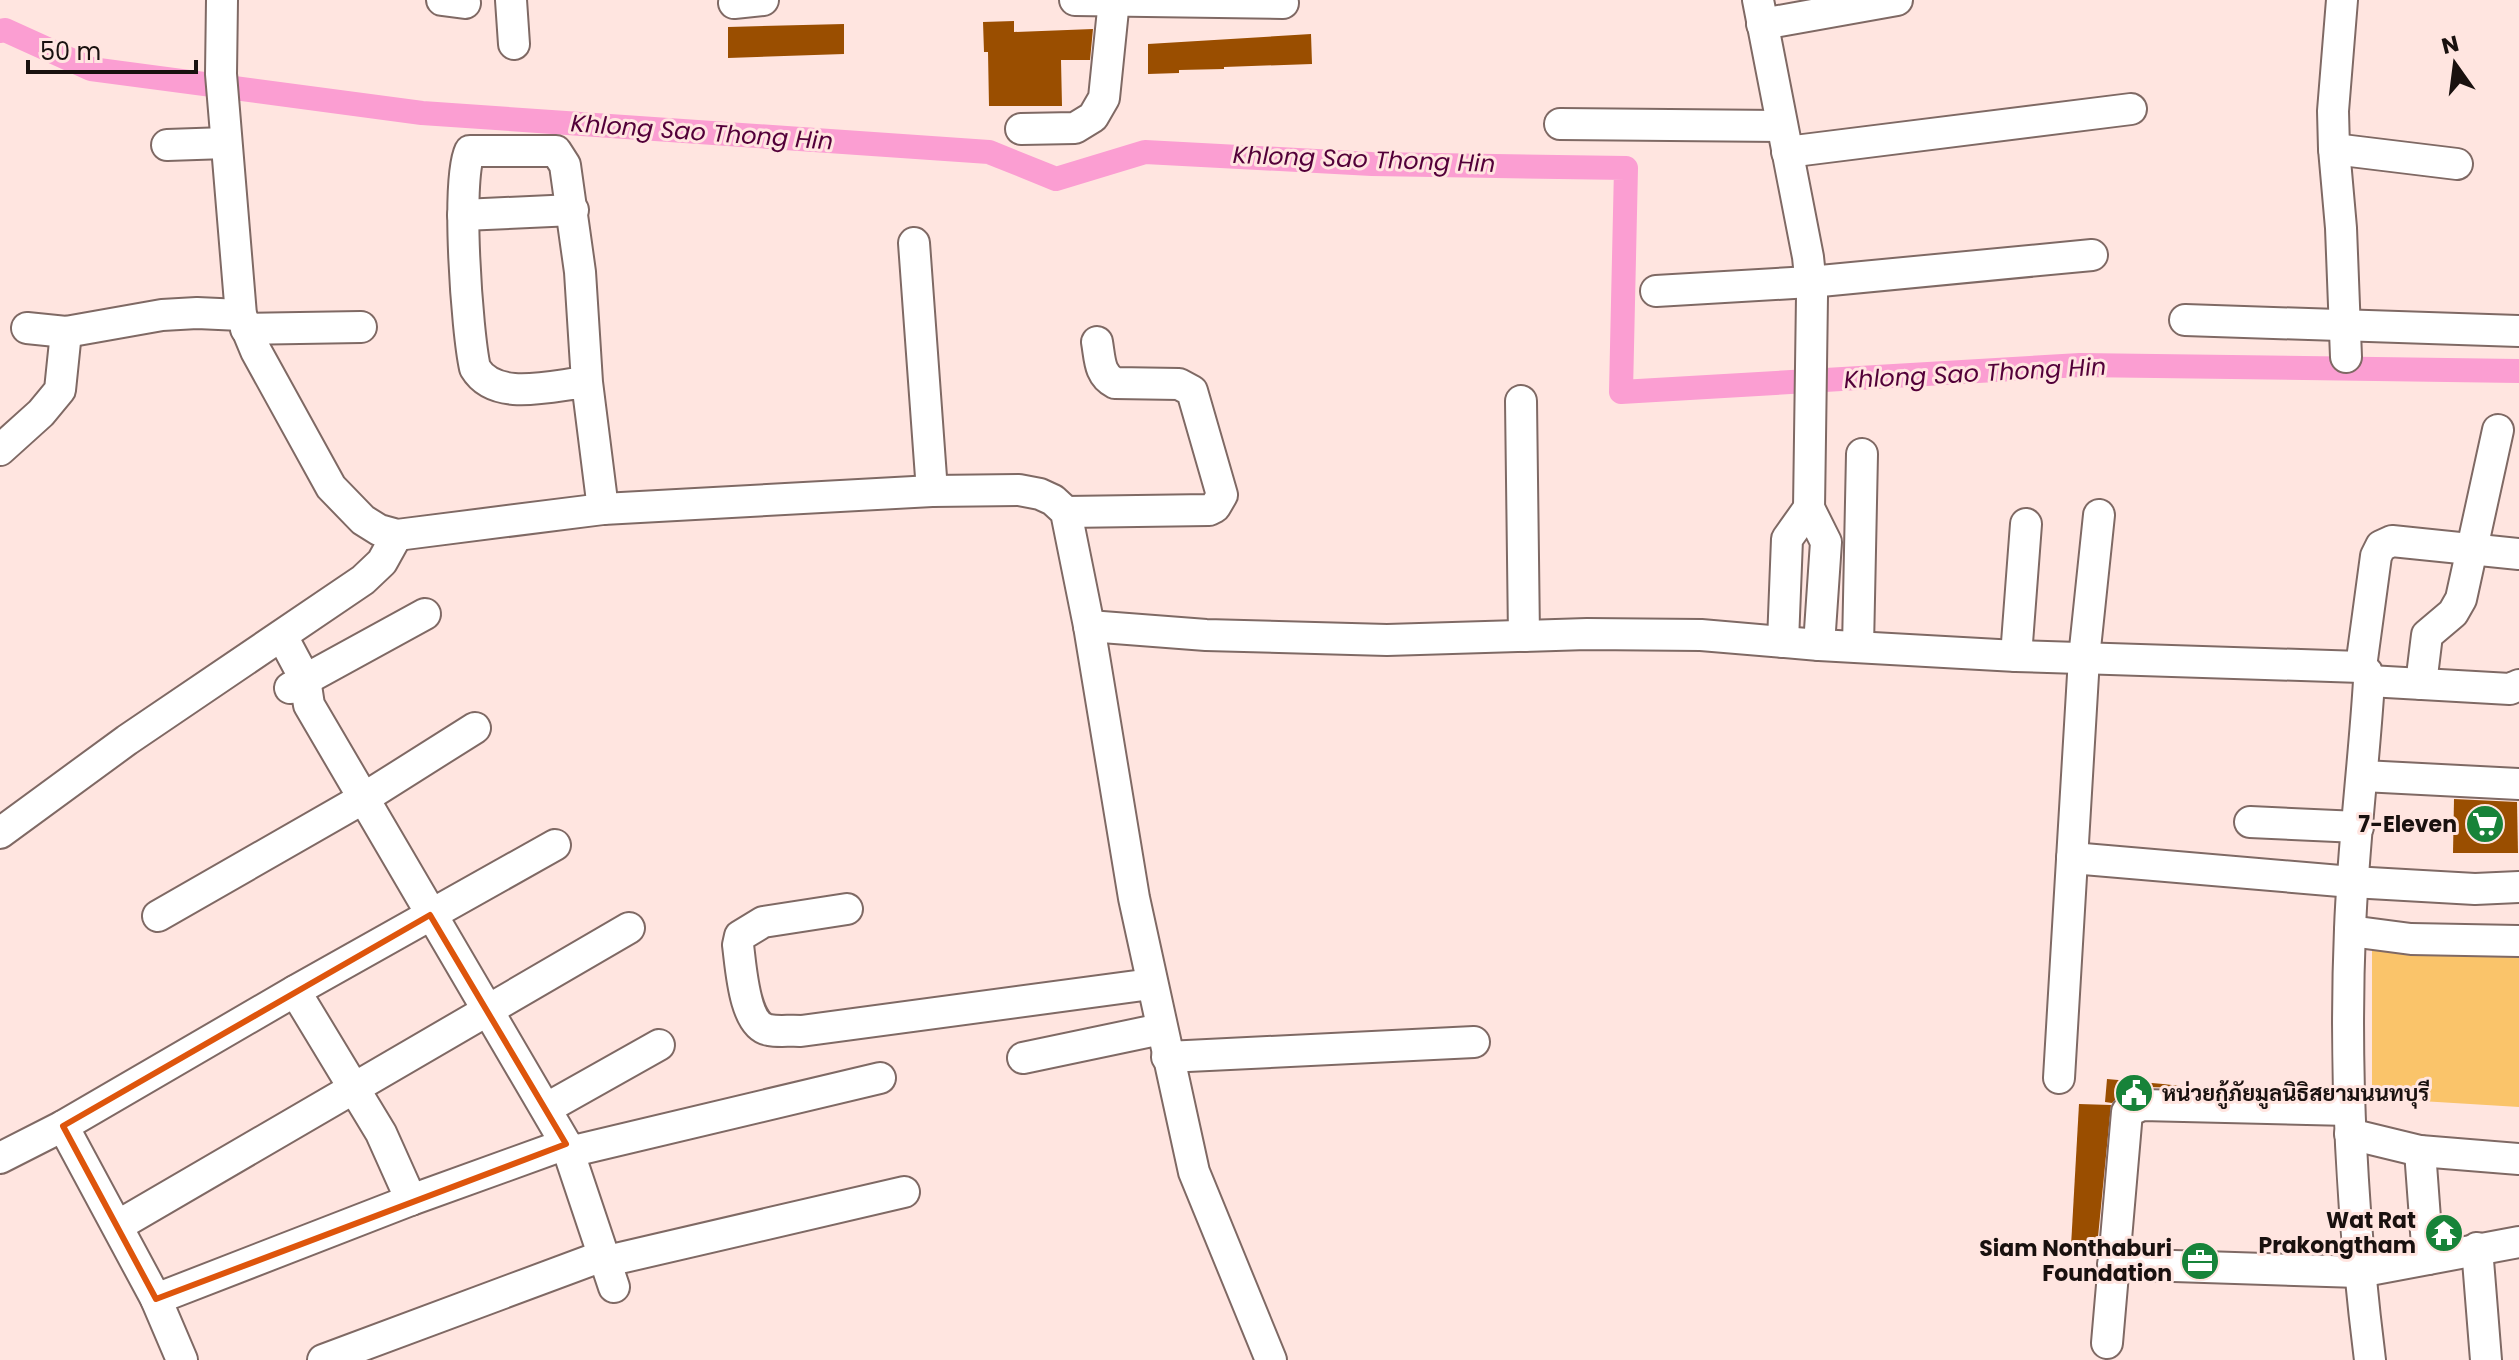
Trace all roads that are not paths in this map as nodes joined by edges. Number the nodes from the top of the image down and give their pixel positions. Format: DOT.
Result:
graph roads {
  1 [pos="222,0"];
  2 [pos="511,0"];
  3 [pos="1075,0"];
  4 [pos="1897,0"];
  5 [pos="2342,0"];
  6 [pos="1114,1"];
  7 [pos="1283,3"];
  8 [pos="1760,12"];
  9 [pos="514,44"];
  10 [pos="2131,109"];
  11 [pos="1560,124"];
  12 [pos="1021,129"];
  13 [pos="1785,139"];
  14 [pos="226,143"];
  15 [pos="167,145"];
  16 [pos="2334,149"];
  17 [pos="2457,164"];
  18 [pos="573,210"];
  19 [pos="463,215"];
  20 [pos="914,243"];
  21 [pos="2092,255"];
  22 [pos="1810,282"];
  23 [pos="1656,291"];
  24 [pos="2185,320"];
  25 [pos="244,322"];
  26 [pos="361,327"];
  27 [pos="2343,327"];
  28 [pos="27,328"];
  29 [pos="2519,331"];
  30 [pos="66,332"];
  31 [pos="1097,342"];
  32 [pos="2346,357"];
  33 [pos="587,382"];
  34 [pos="1521,401"];
  35 [pos="2498,430"];
  36 [pos="0,450"];
  37 [pos="1862,454"];
  38 [pos="932,491"];
  39 [pos="1809,508"];
  40 [pos="603,509"];
  41 [pos="1066,512"];
  42 [pos="2099,515"];
  43 [pos="2026,524"];
  44 [pos="397,535"];
  45 [pos="2472,549"];
  46 [pos="2519,554"];
  47 [pos="425,614"];
  48 [pos="1089,626"];
  49 [pos="1524,636"];
  50 [pos="1783,642"];
  51 [pos="272,643"];
  52 [pos="1819,645"];
  53 [pos="1858,647"];
  54 [pos="2016,656"];
  55 [pos="2084,658"];
  56 [pos="2365,674"];
  57 [pos="2421,684"];
  58 [pos="2519,685"];
  59 [pos="301,691"];
  60 [pos="475,728"];
  61 [pos="2363,776"];
  62 [pos="2519,784"];
  63 [pos="364,798"];
  64 [pos="2250,822"];
  65 [pos="2358,827"];
  66 [pos="0,833"];
  67 [pos="555,845"];
  68 [pos="2072,858"];
  69 [pos="2352,882"];
  70 [pos="2519,887"];
  71 [pos="847,909"];
  72 [pos="430,915"];
  73 [pos="158,916"];
  74 [pos="629,928"];
  75 [pos="2350,931"];
  76 [pos="2519,941"];
  77 [pos="1151,984"];
  78 [pos="295,991"];
  79 [pos="487,1012"];
  80 [pos="1474,1042"];
  81 [pos="1164,1043"];
  82 [pos="659,1045"];
  83 [pos="1023,1058"];
  84 [pos="880,1078"];
  85 [pos="2059,1078"];
  86 [pos="355,1090"];
  87 [pos="547,1108"];
  88 [pos="2350,1122"];
  89 [pos="63,1126"];
  90 [pos="567,1148"];
  91 [pos="2420,1151"];
  92 [pos="0,1158"];
  93 [pos="2519,1159"];
  94 [pos="904,1192"];
  95 [pos="411,1200"];
  96 [pos="119,1225"];
  97 [pos="2519,1242"];
  98 [pos="2477,1248"];
  99 [pos="2428,1259"];
  100 [pos="2113,1264"];
  101 [pos="609,1268"];
  102 [pos="2359,1272"];
  103 [pos="156,1299"];
  104 [pos="2107,1343"];
  105 [pos="182,1360"];
  106 [pos="323,1360"];
  107 [pos="1271,1360"];
  108 [pos="2370,1360"];
  109 [pos="2486,1360"];
  1 -- 14 [label="street"];
  2 -- 9 [label="street"];
  3 -- 6 [label="street"];
  4 -- 8 [label="street"];
  5 -- 16 [label="street"];
  6 -- 7 [label="street"];
  6 -- 12 [label="street"];
  8 -- 13 [label="street"];
  10 -- 13 [label="street"];
  11 -- 13 [label="street"];
  13 -- 22 [label="street"];
  14 -- 15 [label="street"];
  14 -- 25 [label="street"];
  16 -- 17 [label="street"];
  16 -- 27 [label="street"];
  18 -- 19 [label="street"];
  18 -- 19 [label="street"];
  18 -- 33 [label="street"];
  19 -- 33 [label="street"];
  20 -- 38 [label="street"];
  21 -- 22 [label="street"];
  22 -- 23 [label="street"];
  22 -- 39 [label="street"];
  24 -- 27 [label="street"];
  25 -- 26 [label="street"];
  25 -- 30 [label="street"];
  25 -- 44 [label="street"];
  27 -- 29 [label="street"];
  27 -- 32 [label="street"];
  28 -- 30 [label="street"];
  30 -- 36 [label="street"];
  31 -- 41 [label="street"];
  33 -- 40 [label="street"];
  34 -- 49 [label="street"];
  35 -- 45 [label="street"];
  37 -- 53 [label="street"];
  38 -- 40 [label="street"];
  38 -- 41 [label="street"];
  39 -- 50 [label="street"];
  39 -- 52 [label="street"];
  40 -- 44 [label="street"];
  41 -- 48 [label="street"];
  42 -- 55 [label="street"];
  43 -- 54 [label="street"];
  44 -- 51 [label="street"];
  45 -- 46 [label="street"];
  45 -- 56 [label="street"];
  45 -- 57 [label="street"];
  47 -- 59 [label="street"];
  48 -- 49 [label="street"];
  48 -- 77 [label="street"];
  49 -- 50 [label="street"];
  50 -- 52 [label="street"];
  51 -- 59 [label="street"];
  51 -- 66 [label="street"];
  52 -- 53 [label="street"];
  53 -- 54 [label="street"];
  54 -- 55 [label="street"];
  55 -- 56 [label="street"];
  55 -- 68 [label="street"];
  56 -- 57 [label="street"];
  56 -- 61 [label="street"];
  57 -- 58 [label="street"];
  59 -- 63 [label="street"];
  60 -- 63 [label="street"];
  61 -- 62 [label="street"];
  61 -- 65 [label="street"];
  63 -- 72 [label="street"];
  63 -- 73 [label="street"];
  64 -- 65 [label="street"];
  65 -- 69 [label="street"];
  67 -- 72 [label="street"];
  68 -- 69 [label="street"];
  68 -- 85 [label="street"];
  69 -- 70 [label="street"];
  69 -- 75 [label="street"];
  71 -- 77 [label="street"];
  72 -- 78 [label="street"];
  72 -- 79 [label="street"];
  74 -- 79 [label="street"];
  75 -- 76 [label="street"];
  75 -- 88 [label="street"];
  77 -- 81 [label="street"];
  78 -- 86 [label="street"];
  78 -- 89 [label="street"];
  79 -- 86 [label="street"];
  79 -- 87 [label="street"];
  80 -- 81 [label="street"];
  81 -- 83 [label="street"];
  81 -- 107 [label="street"];
  82 -- 87 [label="street"];
  84 -- 90 [label="street"];
  86 -- 95 [label="street"];
  86 -- 96 [label="street"];
  87 -- 90 [label="street"];
  88 -- 91 [label="street"];
  88 -- 100 [label="street"];
  88 -- 102 [label="street"];
  89 -- 92 [label="street"];
  89 -- 96 [label="street"];
  90 -- 95 [label="street"];
  90 -- 101 [label="street"];
  91 -- 93 [label="street"];
  91 -- 99 [label="street"];
  94 -- 101 [label="street"];
  95 -- 103 [label="street"];
  96 -- 103 [label="street"];
  97 -- 98 [label="street"];
  98 -- 99 [label="street"];
  98 -- 109 [label="street"];
  99 -- 102 [label="street"];
  100 -- 102 [label="street"];
  100 -- 104 [label="street"];
  101 -- 106 [label="street"];
  102 -- 108 [label="street"];
  103 -- 105 [label="street"];
}
